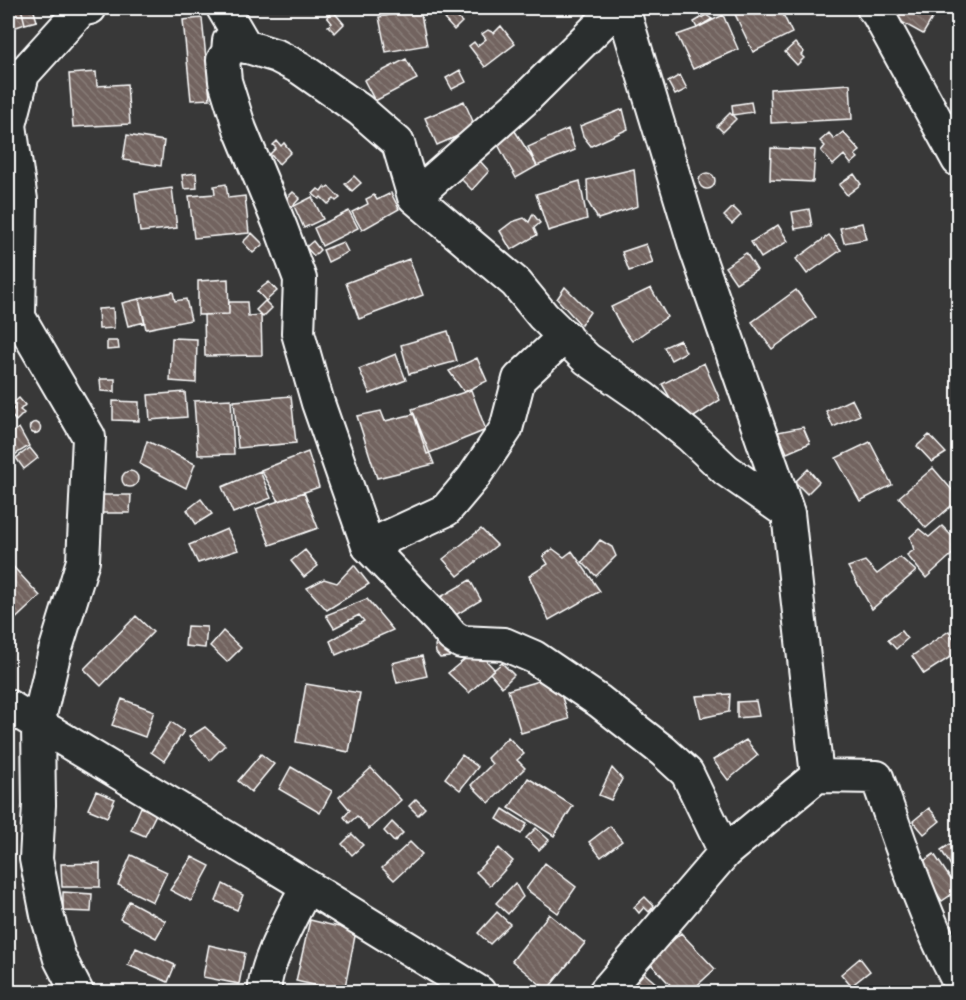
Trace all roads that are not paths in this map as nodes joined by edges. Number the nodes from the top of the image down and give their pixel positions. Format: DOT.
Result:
graph roads {
  1 [pos="83,8"];
  2 [pos="223,8"];
  3 [pos="616,8"];
  4 [pos="622,8"];
  5 [pos="879,10"];
  6 [pos="246,47"];
  7 [pos="15,77"];
  8 [pos="958,160"];
  9 [pos="414,196"];
  10 [pos="565,336"];
  11 [pos="788,513"];
  12 [pos="368,546"];
  13 [pos="8,706"];
  14 [pos="38,724"];
  15 [pos="818,776"];
  16 [pos="725,852"];
  17 [pos="307,886"];
  18 [pos="958,981"];
  19 [pos="77,993"];
  20 [pos="265,993"];
  21 [pos="479,993"];
  22 [pos="605,993"];
  1 -- 7 [label="street"];
  2 -- 6 [label="street"];
  3 -- 9 [label="street"];
  4 -- 11 [label="street"];
  5 -- 8 [label="street"];
  6 -- 9 [label="street"];
  6 -- 12 [label="street"];
  7 -- 14 [label="street"];
  9 -- 10 [label="street"];
  10 -- 11 [label="street"];
  10 -- 12 [label="street"];
  11 -- 15 [label="street"];
  12 -- 16 [label="street"];
  13 -- 14 [label="street"];
  14 -- 17 [label="street"];
  14 -- 19 [label="street"];
  15 -- 16 [label="street"];
  15 -- 18 [label="street"];
  16 -- 22 [label="street"];
  17 -- 20 [label="street"];
  17 -- 21 [label="street"];
}
